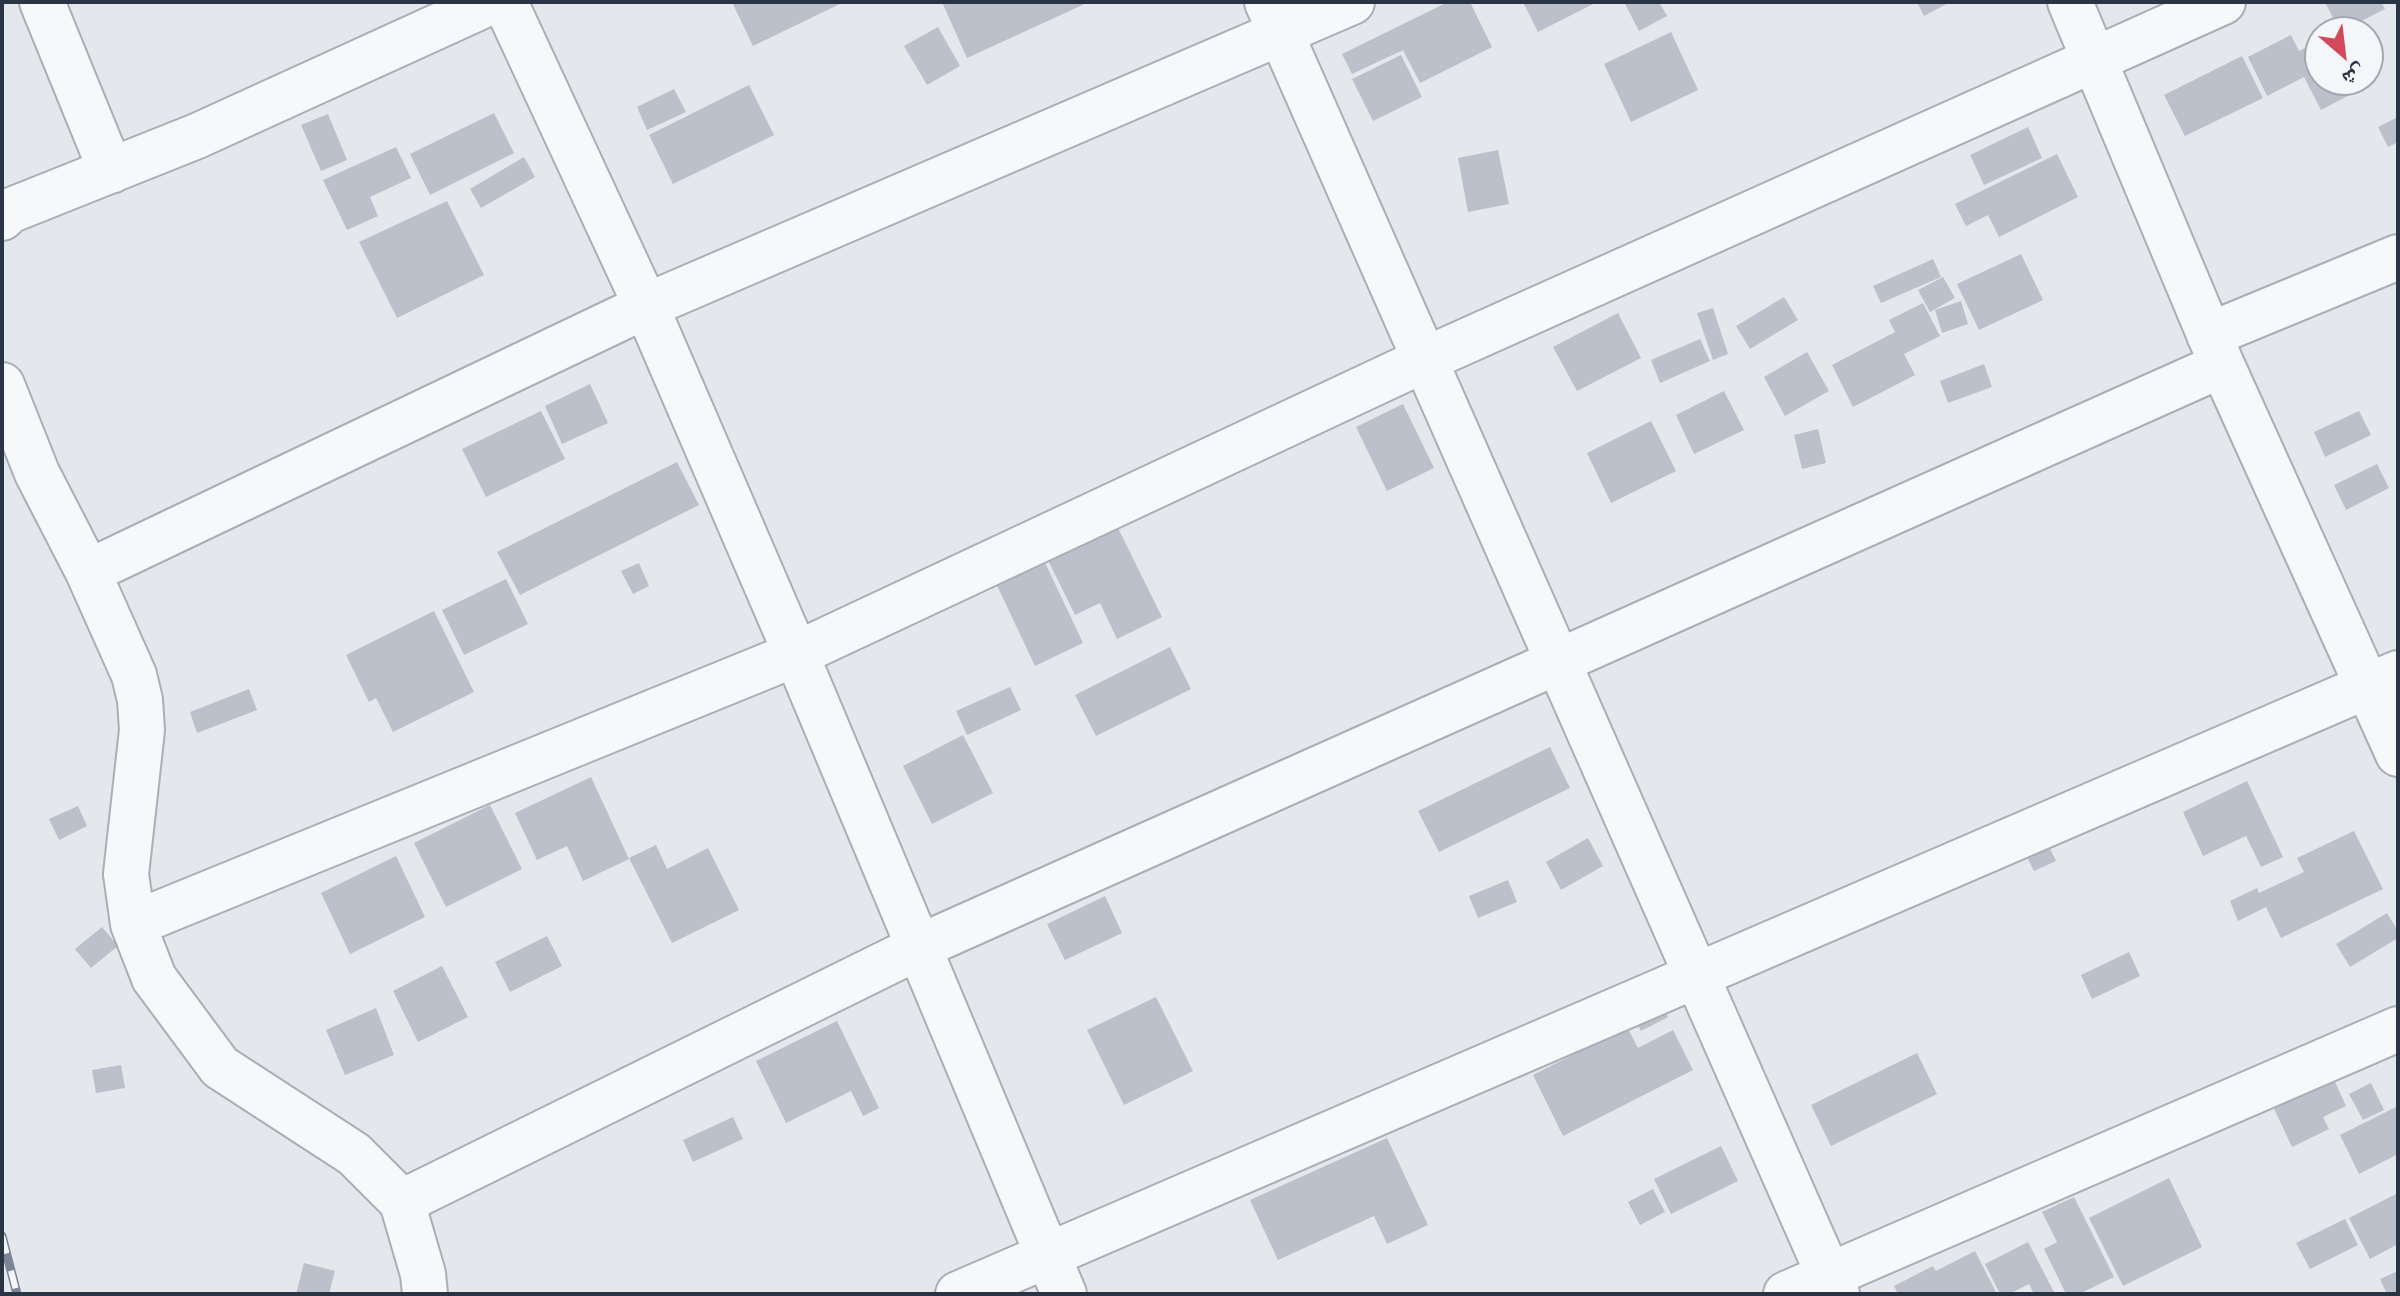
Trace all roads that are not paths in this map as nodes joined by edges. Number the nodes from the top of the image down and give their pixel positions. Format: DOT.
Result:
graph roads {
  1 [pos="42,2"];
  2 [pos="491,2"];
  3 [pos="505,2"];
  4 [pos="1352,2"];
  5 [pos="2070,2"];
  6 [pos="2223,2"];
  7 [pos="1274,17"];
  8 [pos="2093,59"];
  9 [pos="111,171"];
  10 [pos="2,218"];
  11 [pos="2398,257"];
  12 [pos="646,306"];
  13 [pos="2216,350"];
  14 [pos="1424,360"];
  15 [pos="2,385"];
  16 [pos="88,572"];
  17 [pos="796,654"];
  18 [pos="1558,663"];
  19 [pos="2383,680"];
  20 [pos="2398,754"];
  21 [pos="133,924"];
  22 [pos="919,947"];
  23 [pos="1697,977"];
  24 [pos="2398,1029"];
  25 [pos="402,1202"];
  26 [pos="1056,1275"];
  27 [pos="1833,1284"];
  28 [pos="425,1294"];
  29 [pos="958,1294"];
  30 [pos="1786,1294"];
  1 -- 9 [label="street"];
  2 -- 9 [label="street"];
  3 -- 12 [label="street"];
  4 -- 7 [label="street"];
  5 -- 8 [label="street"];
  6 -- 8 [label="street"];
  7 -- 12 [label="street"];
  7 -- 14 [label="street"];
  8 -- 13 [label="street"];
  8 -- 14 [label="street"];
  9 -- 10 [label="street"];
  11 -- 13 [label="street"];
  12 -- 16 [label="street"];
  12 -- 17 [label="street"];
  13 -- 18 [label="street"];
  13 -- 19 [label="street"];
  14 -- 17 [label="street"];
  14 -- 18 [label="street"];
  15 -- 16 [label="street"];
  16 -- 21 [label="street"];
  17 -- 21 [label="street"];
  17 -- 22 [label="street"];
  18 -- 22 [label="street"];
  18 -- 23 [label="street"];
  19 -- 20 [label="street"];
  19 -- 23 [label="street"];
  21 -- 25 [label="street"];
  22 -- 25 [label="street"];
  22 -- 26 [label="street"];
  23 -- 26 [label="street"];
  23 -- 27 [label="street"];
  24 -- 27 [label="street"];
  25 -- 28 [label="street"];
  26 -- 29 [label="street"];
  27 -- 30 [label="street"];
}
